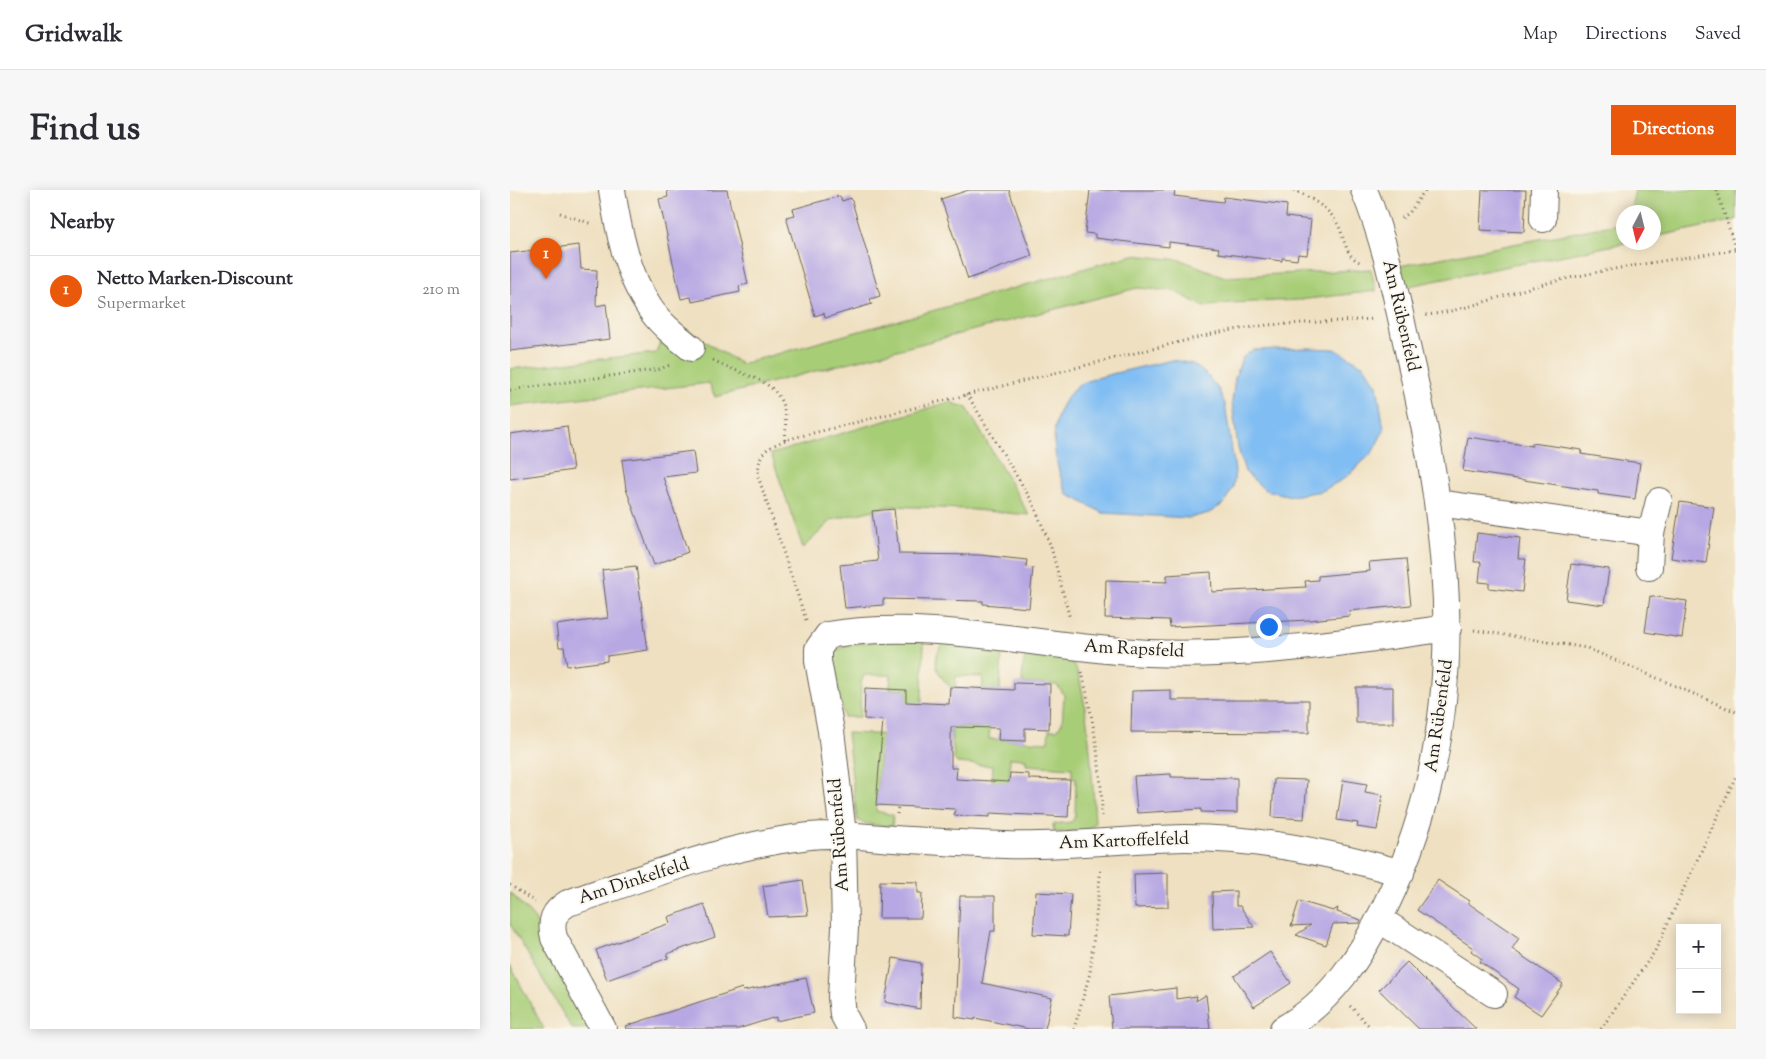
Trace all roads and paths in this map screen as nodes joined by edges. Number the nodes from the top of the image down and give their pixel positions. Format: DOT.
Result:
graph roads {
  1 [pos="612,190"];
  2 [pos="1294,190"];
  3 [pos="1364,190"];
  4 [pos="1425,190"];
  5 [pos="1544,190"];
  6 [pos="1717,190"];
  7 [pos="1543,219"];
  8 [pos="1379,228"];
  9 [pos="1736,251"];
  10 [pos="1386,256"];
  11 [pos="1401,318"];
  12 [pos="691,348"];
  13 [pos="510,390"];
  14 [pos="967,394"];
  15 [pos="786,440"];
  16 [pos="1659,500"];
  17 [pos="1438,503"];
  18 [pos="1651,533"];
  19 [pos="1649,567"];
  20 [pos="1448,628"];
  21 [pos="822,641"];
  22 [pos="1077,647"];
  23 [pos="1736,712"];
  24 [pos="1736,776"];
  25 [pos="843,834"];
  26 [pos="1103,842"];
  27 [pos="1401,873"];
  28 [pos="1379,919"];
  29 [pos="1334,988"];
  30 [pos="1494,994"];
  31 [pos="603,1029"];
  32 [pos="851,1029"];
  33 [pos="1074,1029"];
  34 [pos="1282,1029"];
  35 [pos="1372,1029"];
  36 [pos="1601,1029"];
  1 -- 12 [label="street"];
  2 -- 10 [label="path"];
  3 -- 8 [label="street, Am Rübenfeld"];
  4 -- 8 [label="path"];
  5 -- 7 [label="street"];
  6 -- 9 [label="path"];
  8 -- 10 [label="street, Am Rübenfeld"];
  9 -- 11 [label="path"];
  10 -- 11 [label="street, Am Rübenfeld"];
  11 -- 14 [label="path"];
  11 -- 17 [label="street, Am Rübenfeld"];
  12 -- 13 [label="path"];
  12 -- 15 [label="path"];
  14 -- 15 [label="path"];
  14 -- 22 [label="path"];
  15 -- 21 [label="path"];
  16 -- 18 [label="street"];
  17 -- 18 [label="street"];
  17 -- 20 [label="street, Am Rübenfeld"];
  18 -- 19 [label="street"];
  20 -- 22 [label="street, Am Rapsfeld"];
  20 -- 23 [label="path"];
  20 -- 27 [label="street, Am Rübenfeld"];
  21 -- 22 [label="street, Am Rapsfeld"];
  21 -- 25 [label="street, Am Rübenfeld"];
  22 -- 26 [label="path"];
  24 -- 36 [label="path"];
  25 -- 26 [label="street, Am Kartoffelfeld"];
  25 -- 31 [label="street, Am Dinkelfeld"];
  25 -- 32 [label="street, Am Rübenfeld"];
  26 -- 27 [label="street, Am Kartoffelfeld"];
  26 -- 33 [label="path"];
  27 -- 28 [label="street, Am Rübenfeld"];
  28 -- 29 [label="street, Am Rübenfeld"];
  28 -- 30 [label="street"];
  29 -- 34 [label="street, Am Rübenfeld"];
  29 -- 35 [label="path"];
}
